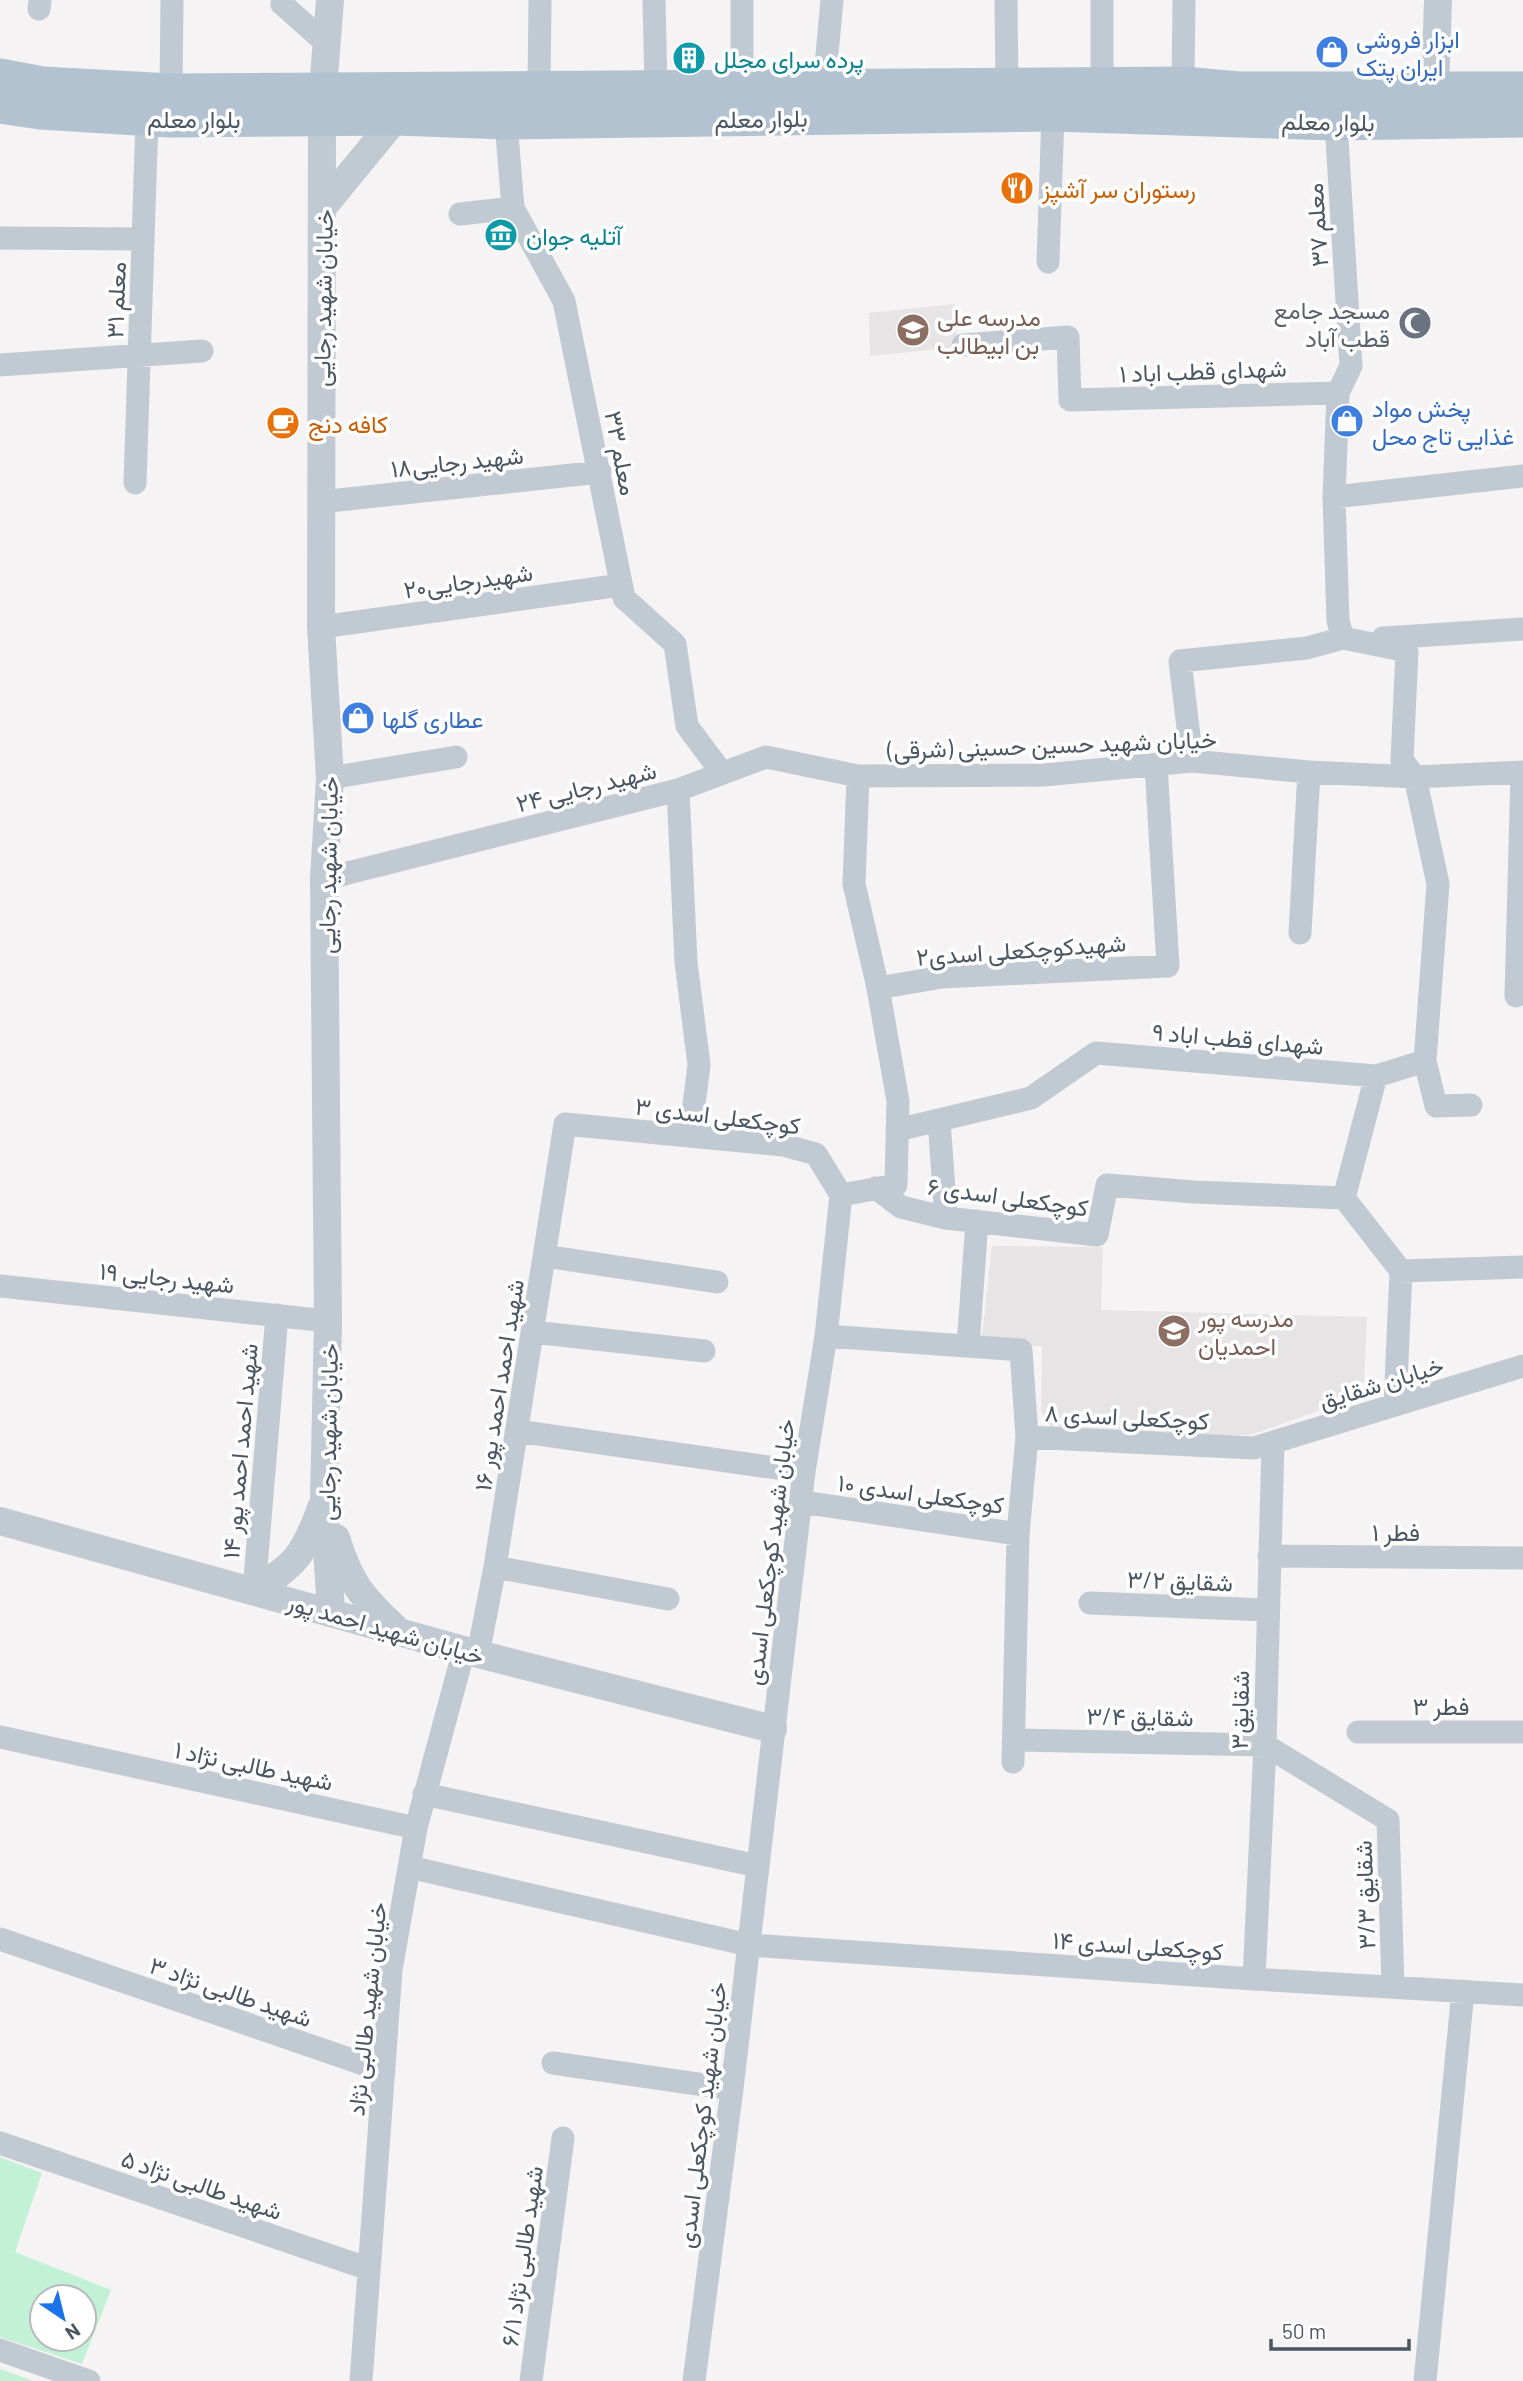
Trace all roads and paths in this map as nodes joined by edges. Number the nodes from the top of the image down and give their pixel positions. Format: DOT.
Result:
graph roads {
  1 [pos="172,0"];
  2 [pos="283,0"];
  3 [pos="330,0"];
  4 [pos="540,0"];
  5 [pos="654,0"];
  6 [pos="742,0"];
  7 [pos="832,0"];
  8 [pos="1006,0"];
  9 [pos="1102,0"];
  10 [pos="1184,0"];
  11 [pos="1438,0"];
  12 [pos="327,44"];
  13 [pos="0,76"];
  14 [pos="1102,85"];
  15 [pos="1183,85"];
  16 [pos="1007,86"];
  17 [pos="742,87"];
  18 [pos="824,87"];
  19 [pos="539,88"];
  20 [pos="656,88"];
  21 [pos="1435,89"];
  22 [pos="1523,89"];
  23 [pos="171,91"];
  24 [pos="323,104"];
  25 [pos="1241,104"];
  26 [pos="0,106"];
  27 [pos="1053,114"];
  28 [pos="396,118"];
  29 [pos="147,119"];
  30 [pos="1523,120"];
  31 [pos="506,122"];
  32 [pos="1336,122"];
  33 [pos="323,207"];
  34 [pos="513,208"];
  35 [pos="460,214"];
  36 [pos="0,238"];
  37 [pos="143,239"];
  38 [pos="1048,261"];
  39 [pos="963,345"];
  40 [pos="202,351"];
  41 [pos="139,355"];
  42 [pos="0,365"];
  43 [pos="1338,393"];
  44 [pos="600,472"];
  45 [pos="1523,476"];
  46 [pos="135,482"];
  47 [pos="1334,498"];
  48 [pos="320,502"];
  49 [pos="621,585"];
  50 [pos="321,627"];
  51 [pos="1523,629"];
  52 [pos="1347,639"];
  53 [pos="456,757"];
  54 [pos="1192,761"];
  55 [pos="1156,765"];
  56 [pos="1309,772"];
  57 [pos="1522,772"];
  58 [pos="722,773"];
  59 [pos="858,776"];
  60 [pos="1415,777"];
  61 [pos="330,778"];
  62 [pos="678,790"];
  63 [pos="324,879"];
  64 [pos="1300,933"];
  65 [pos="878,988"];
  66 [pos="1516,996"];
  67 [pos="1425,1061"];
  68 [pos="1376,1076"];
  69 [pos="1471,1105"];
  70 [pos="939,1120"];
  71 [pos="565,1124"];
  72 [pos="897,1129"];
  73 [pos="690,1136"];
  74 [pos="876,1188"];
  75 [pos="841,1195"];
  76 [pos="1344,1198"];
  77 [pos="946,1218"];
  78 [pos="977,1221"];
  79 [pos="545,1256"];
  80 [pos="1523,1267"];
  81 [pos="1401,1271"];
  82 [pos="717,1282"];
  83 [pos="0,1286"];
  84 [pos="277,1315"];
  85 [pos="328,1321"];
  86 [pos="533,1332"];
  87 [pos="826,1336"];
  88 [pos="968,1346"];
  89 [pos="704,1351"];
  90 [pos="1523,1366"];
  91 [pos="1395,1405"];
  92 [pos="517,1431"];
  93 [pos="1027,1437"];
  94 [pos="1263,1446"];
  95 [pos="804,1472"];
  96 [pos="324,1499"];
  97 [pos="802,1502"];
  98 [pos="0,1521"];
  99 [pos="1018,1534"];
  100 [pos="1269,1556"];
  101 [pos="1523,1558"];
  102 [pos="495,1567"];
  103 [pos="254,1591"];
  104 [pos="668,1599"];
  105 [pos="1090,1603"];
  106 [pos="1267,1610"];
  107 [pos="331,1612"];
  108 [pos="397,1630"];
  109 [pos="471,1652"];
  110 [pos="773,1730"];
  111 [pos="1358,1732"];
  112 [pos="1523,1732"];
  113 [pos="0,1737"];
  114 [pos="1265,1745"];
  115 [pos="424,1794"];
  116 [pos="416,1828"];
  117 [pos="758,1866"];
  118 [pos="410,1867"];
  119 [pos="0,1939"];
  120 [pos="749,1945"];
  121 [pos="1254,1979"];
  122 [pos="1393,1987"];
  123 [pos="1463,1991"];
  124 [pos="1523,1995"];
  125 [pos="553,2063"];
  126 [pos="384,2071"];
  127 [pos="732,2090"];
  128 [pos="563,2138"];
  129 [pos="8,2146"];
  130 [pos="369,2269"];
  131 [pos="0,2350"];
  132 [pos="89,2381"];
  133 [pos="361,2381"];
  134 [pos="531,2381"];
  135 [pos="694,2381"];
  136 [pos="1425,2381"];
  1 -- 23 [label="street"];
  2 -- 12 [label="street"];
  3 -- 12 [label="street, خیابان شهید رجایی"];
  4 -- 19 [label="street"];
  5 -- 20 [label="street"];
  6 -- 17 [label="street"];
  7 -- 18 [label="street"];
  8 -- 16 [label="street"];
  9 -- 14 [label="street"];
  10 -- 15 [label="street"];
  11 -- 21 [label="street"];
  12 -- 24 [label="street, خیابان شهید رجایی"];
  13 -- 23 [label="main road, بلوار معلم"];
  14 -- 15 [label="main road, بلوار معلم"];
  14 -- 16 [label="main road, بلوار معلم"];
  15 -- 25 [label="main road, بلوار معلم"];
  16 -- 18 [label="main road, بلوار معلم"];
  17 -- 18 [label="main road, بلوار معلم"];
  17 -- 20 [label="main road, بلوار معلم"];
  19 -- 20 [label="main road, بلوار معلم"];
  19 -- 24 [label="main road, بلوار معلم"];
  21 -- 22 [label="main road, بلوار معلم"];
  21 -- 25 [label="main road, بلوار معلم"];
  23 -- 24 [label="main road, بلوار معلم"];
  24 -- 28 [label="main road, بلوار معلم"];
  24 -- 29 [label="main road, بلوار معلم"];
  24 -- 33 [label="street, خیابان شهید رجایی"];
  25 -- 27 [label="main road, بلوار معلم"];
  25 -- 32 [label="main road, بلوار معلم"];
  26 -- 29 [label="main road, بلوار معلم"];
  27 -- 31 [label="main road, بلوار معلم"];
  27 -- 38 [label="street"];
  28 -- 31 [label="main road, بلوار معلم"];
  28 -- 33 [label="street"];
  29 -- 37 [label="street, معلم ۳۱"];
  30 -- 32 [label="main road, بلوار معلم"];
  31 -- 34 [label="street, معلم ۳۳"];
  32 -- 43 [label="street, معلم ۳۷"];
  33 -- 48 [label="street, خیابان شهید رجایی"];
  34 -- 35 [label="street"];
  34 -- 44 [label="street, معلم ۳۳"];
  36 -- 37 [label="street"];
  37 -- 41 [label="street, معلم ۳۱"];
  39 -- 43 [label="street, شهدای قطب اباد ۱"];
  40 -- 41 [label="street"];
  41 -- 42 [label="street"];
  41 -- 46 [label="street, معلم ۳۱"];
  43 -- 47 [label="street"];
  44 -- 48 [label="street, شهید رجایی۱۸"];
  44 -- 49 [label="street, معلم ۳۳"];
  45 -- 47 [label="street"];
  47 -- 52 [label="street"];
  48 -- 50 [label="street, خیابان شهید رجایی"];
  49 -- 50 [label="street, شهیدرجایی۲۰"];
  49 -- 58 [label="street, معلم ۳۳"];
  50 -- 61 [label="street, خیابان شهید رجایی"];
  51 -- 52 [label="street"];
  52 -- 54 [label="street"];
  52 -- 60 [label="street"];
  53 -- 61 [label="street"];
  54 -- 55 [label="street, خیابان شهید حسین حسینی (شرقی)"];
  54 -- 56 [label="street, خیابان شهید حسین حسینی (شرقی)"];
  55 -- 59 [label="street, خیابان شهید حسین حسینی (شرقی)"];
  55 -- 65 [label="street, شهیدکوچکعلی اسدی۲"];
  56 -- 60 [label="street, خیابان شهید حسین حسینی (شرقی)"];
  56 -- 64 [label="street"];
  57 -- 60 [label="street, خیابان شهید حسین حسینی (شرقی)"];
  57 -- 66 [label="street"];
  58 -- 59 [label="street, شهید رجایی ۲۴"];
  58 -- 62 [label="street, شهید رجایی ۲۴"];
  59 -- 65 [label="street"];
  60 -- 67 [label="street"];
  61 -- 63 [label="street, خیابان شهید رجایی"];
  62 -- 63 [label="street, شهید رجایی ۲۴"];
  62 -- 73 [label="street"];
  63 -- 85 [label="street, خیابان شهید رجایی"];
  65 -- 72 [label="street"];
  67 -- 68 [label="street"];
  67 -- 69 [label="street"];
  68 -- 70 [label="street, شهدای قطب اباد ۹"];
  68 -- 76 [label="street"];
  70 -- 72 [label="street"];
  70 -- 77 [label="street"];
  71 -- 73 [label="street, کوچکعلی اسدی ۳"];
  71 -- 79 [label="street, شهید احمد احمد پور ۱۶"];
  72 -- 74 [label="street"];
  73 -- 75 [label="street, کوچکعلی اسدی ۳"];
  74 -- 75 [label="street"];
  74 -- 77 [label="street, کوچکعلی اسدی ۶"];
  75 -- 87 [label="street, خیابان شهید کوچکعلی اسدی"];
  76 -- 78 [label="street, کوچکعلی اسدی ۶"];
  76 -- 81 [label="street"];
  77 -- 78 [label="street, کوچکعلی اسدی ۶"];
  78 -- 88 [label="street"];
  79 -- 82 [label="street"];
  79 -- 86 [label="street, شهید احمد احمد پور ۱۶"];
  80 -- 81 [label="street"];
  81 -- 91 [label="street"];
  83 -- 84 [label="street, شهید رجایی ۱۹"];
  84 -- 85 [label="street, شهید رجایی ۱۹"];
  84 -- 103 [label="street, شهید احمد احمد پور ۱۴"];
  85 -- 96 [label="street, خیابان شهید رجایی"];
  86 -- 89 [label="street"];
  86 -- 92 [label="street, شهید احمد احمد پور ۱۶"];
  87 -- 88 [label="street, کوچکعلی اسدی ۸"];
  87 -- 95 [label="street, خیابان شهید کوچکعلی اسدی"];
  88 -- 93 [label="street, کوچکعلی اسدی ۸"];
  90 -- 91 [label="street, خیابان شقایق"];
  91 -- 94 [label="street, خیابان شقایق"];
  92 -- 95 [label="street"];
  92 -- 102 [label="street, شهید احمد احمد پور ۱۶"];
  93 -- 94 [label="street, کوچکعلی اسدی ۸"];
  93 -- 99 [label="street, کوچکعلی اسدی ۱۰"];
  94 -- 100 [label="street, شقایق۳"];
  95 -- 97 [label="street, خیابان شهید کوچکعلی اسدی"];
  96 -- 103 [label="street"];
  96 -- 107 [label="street, خیابان شهید رجایی"];
  96 -- 108 [label="street"];
  97 -- 99 [label="street, کوچکعلی اسدی ۱۰"];
  97 -- 110 [label="street, خیابان شهید کوچکعلی اسدی"];
  98 -- 103 [label="street, خیابان شهید احمد پور"];
  99 -- 114 [label="street, شقایق ۳/۴"];
  100 -- 101 [label="street, فطر ۱"];
  100 -- 106 [label="street, شقایق۳"];
  102 -- 104 [label="street"];
  102 -- 109 [label="street, شهید احمد احمد پور ۱۶"];
  103 -- 107 [label="street, خیابان شهید احمد پور"];
  105 -- 106 [label="street, شقایق ۳/۲"];
  106 -- 114 [label="street, شقایق۳"];
  107 -- 108 [label="street, خیابان شهید احمد پور"];
  108 -- 109 [label="street, خیابان شهید احمد پور"];
  109 -- 110 [label="street, خیابان شهید احمد پور"];
  109 -- 115 [label="street, خیابان شهید طالبی نژاد"];
  110 -- 117 [label="street, خیابان شهید کوچکعلی اسدی"];
  111 -- 112 [label="street, فطر ۳"];
  113 -- 116 [label="street, شهید طالبی نژاد ۱"];
  114 -- 121 [label="street, شقایق۳"];
  114 -- 122 [label="street, شقایق ۳/۳"];
  115 -- 116 [label="street, خیابان شهید طالبی نژاد"];
  115 -- 117 [label="street"];
  116 -- 118 [label="street, خیابان شهید طالبی نژاد"];
  117 -- 120 [label="street, خیابان شهید کوچکعلی اسدی"];
  118 -- 120 [label="street, کوچکعلی اسدی ۱۴"];
  118 -- 126 [label="street, خیابان شهید طالبی نژاد"];
  119 -- 126 [label="street, شهید طالبی نژاد ۳"];
  120 -- 121 [label="street, کوچکعلی اسدی ۱۴"];
  120 -- 127 [label="street, خیابان شهید کوچکعلی اسدی"];
  121 -- 122 [label="street, کوچکعلی اسدی ۱۴"];
  122 -- 123 [label="street, کوچکعلی اسدی ۱۴"];
  123 -- 124 [label="street, کوچکعلی اسدی ۱۴"];
  123 -- 136 [label="street"];
  125 -- 127 [label="street"];
  126 -- 130 [label="street, خیابان شهید طالبی نژاد"];
  127 -- 135 [label="street, خیابان شهید کوچکعلی اسدی"];
  128 -- 134 [label="street, شهید طالبی نژاد ۶/۱"];
  129 -- 130 [label="street, شهید طالبی نژاد ۵"];
  130 -- 133 [label="street, خیابان شهید طالبی نژاد"];
  131 -- 132 [label="street"];
}
